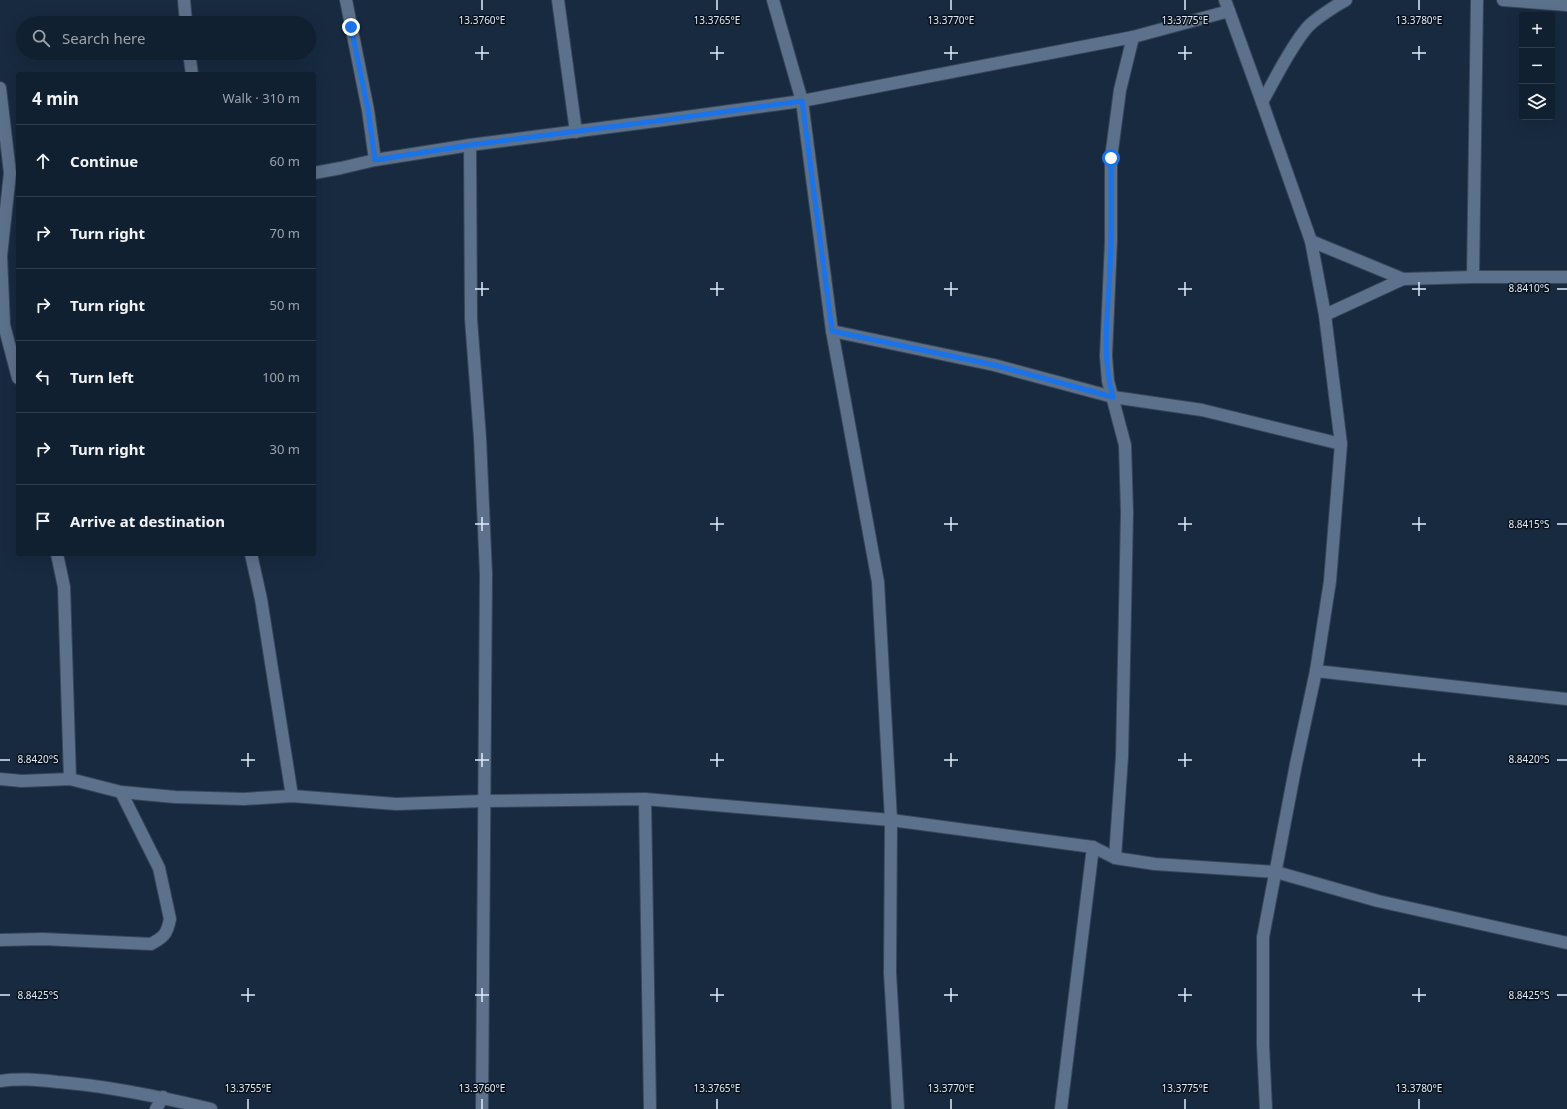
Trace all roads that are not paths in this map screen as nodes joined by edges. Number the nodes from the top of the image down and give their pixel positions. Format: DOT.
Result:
graph roads {
  1 [pos="184,0"];
  2 [pos="346,0"];
  3 [pos="558,0"];
  4 [pos="773,0"];
  5 [pos="1346,0"];
  6 [pos="1477,0"];
  7 [pos="1503,0"];
  8 [pos="1567,5"];
  9 [pos="1227,6"];
  10 [pos="185,16"];
  11 [pos="1133,37"];
  12 [pos="190,60"];
  13 [pos="192,72"];
  14 [pos="0,88"];
  15 [pos="802,101"];
  16 [pos="1262,102"];
  17 [pos="576,132"];
  18 [pos="470,145"];
  19 [pos="375,160"];
  20 [pos="9,173"];
  21 [pos="316,173"];
  22 [pos="1311,241"];
  23 [pos="1473,277"];
  24 [pos="1567,277"];
  25 [pos="1403,280"];
  26 [pos="1325,315"];
  27 [pos="832,331"];
  28 [pos="16,370"];
  29 [pos="1113,397"];
  30 [pos="1341,444"];
  31 [pos="57,556"];
  32 [pos="251,556"];
  33 [pos="1316,671"];
  34 [pos="1567,699"];
  35 [pos="0,779"];
  36 [pos="70,779"];
  37 [pos="121,792"];
  38 [pos="292,796"];
  39 [pos="645,799"];
  40 [pos="483,801"];
  41 [pos="891,820"];
  42 [pos="1092,847"];
  43 [pos="1115,858"];
  44 [pos="1276,872"];
  45 [pos="0,940"];
  46 [pos="1567,943"];
  47 [pos="0,1081"];
  48 [pos="163,1097"];
  49 [pos="156,1109"];
  50 [pos="211,1109"];
  51 [pos="482,1109"];
  52 [pos="650,1109"];
  53 [pos="898,1109"];
  54 [pos="1061,1109"];
  55 [pos="1266,1109"];
  1 -- 10 [label="street"];
  2 -- 19 [label="street"];
  3 -- 17 [label="street"];
  4 -- 15 [label="street"];
  5 -- 16 [label="street"];
  6 -- 23 [label="street"];
  7 -- 8 [label="street"];
  9 -- 11 [label="street"];
  9 -- 16 [label="street"];
  11 -- 15 [label="street"];
  11 -- 29 [label="street"];
  12 -- 13 [label="street"];
  14 -- 20 [label="street"];
  15 -- 17 [label="street"];
  15 -- 27 [label="street"];
  16 -- 22 [label="street"];
  17 -- 18 [label="street"];
  18 -- 19 [label="street"];
  18 -- 40 [label="street"];
  19 -- 21 [label="street"];
  20 -- 28 [label="street"];
  22 -- 25 [label="street"];
  22 -- 26 [label="street"];
  23 -- 24 [label="street"];
  23 -- 25 [label="street"];
  25 -- 26 [label="street"];
  26 -- 30 [label="street"];
  27 -- 29 [label="street"];
  27 -- 41 [label="street"];
  29 -- 30 [label="street"];
  29 -- 43 [label="street"];
  30 -- 33 [label="street"];
  31 -- 36 [label="street"];
  32 -- 38 [label="street"];
  33 -- 34 [label="street"];
  33 -- 44 [label="street"];
  35 -- 36 [label="street"];
  36 -- 37 [label="street"];
  37 -- 38 [label="street"];
  37 -- 45 [label="street"];
  38 -- 40 [label="street"];
  39 -- 40 [label="street"];
  39 -- 41 [label="street"];
  39 -- 52 [label="street"];
  40 -- 51 [label="street"];
  41 -- 42 [label="street"];
  41 -- 53 [label="street"];
  42 -- 43 [label="street"];
  42 -- 54 [label="street"];
  43 -- 44 [label="street"];
  44 -- 46 [label="street"];
  44 -- 55 [label="street"];
  47 -- 48 [label="street"];
  48 -- 49 [label="street"];
  48 -- 50 [label="street"];
}
